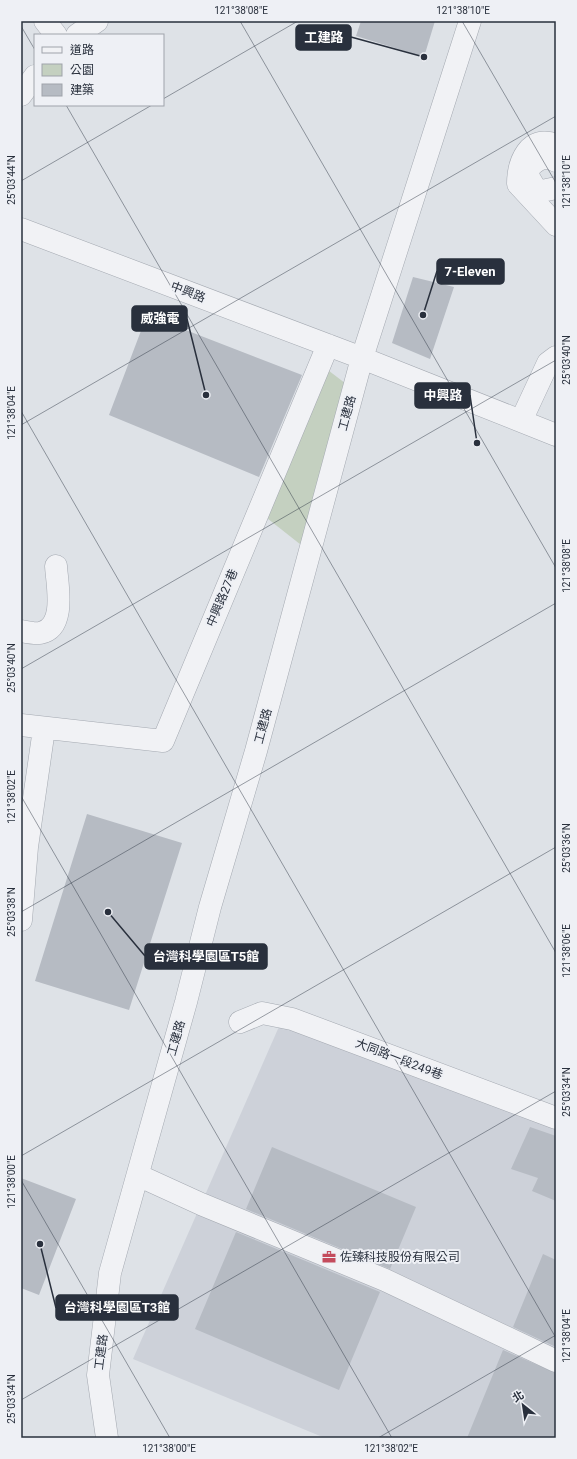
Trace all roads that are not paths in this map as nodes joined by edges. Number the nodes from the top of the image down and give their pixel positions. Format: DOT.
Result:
graph roads {
  1 [pos="45,21"];
  2 [pos="97,21"];
  3 [pos="470,21"];
  4 [pos="55,34"];
  5 [pos="78,34"];
  6 [pos="34,77"];
  7 [pos="21,95"];
  8 [pos="556,145"];
  9 [pos="556,161"];
  10 [pos="556,188"];
  11 [pos="556,224"];
  12 [pos="21,229"];
  13 [pos="328,345"];
  14 [pos="556,357"];
  15 [pos="362,358"];
  16 [pos="521,421"];
  17 [pos="556,435"];
  18 [pos="56,566"];
  19 [pos="21,631"];
  20 [pos="21,726"];
  21 [pos="44,729"];
  22 [pos="24,846"];
  23 [pos="21,920"];
  24 [pos="240,1022"];
  25 [pos="556,1118"];
  26 [pos="144,1178"];
  27 [pos="556,1361"];
  28 [pos="107,1438"];
  1 -- 4 [label="street"];
  2 -- 5 [label="street"];
  3 -- 15 [label="street, 工建路"];
  6 -- 7 [label="street"];
  8 -- 11 [label="street"];
  9 -- 10 [label="street"];
  12 -- 13 [label="street, 中興路"];
  13 -- 15 [label="street, 中興路"];
  13 -- 21 [label="street, 中興路27巷"];
  14 -- 16 [label="street"];
  15 -- 16 [label="street, 中興路"];
  15 -- 28 [label="street, 工建路"];
  16 -- 17 [label="street, 中興路"];
  18 -- 19 [label="street"];
  20 -- 21 [label="street, 中興路27巷"];
  21 -- 22 [label="street"];
  22 -- 23 [label="street"];
  24 -- 25 [label="street, 大同路一段249巷"];
  26 -- 27 [label="street"];
}
